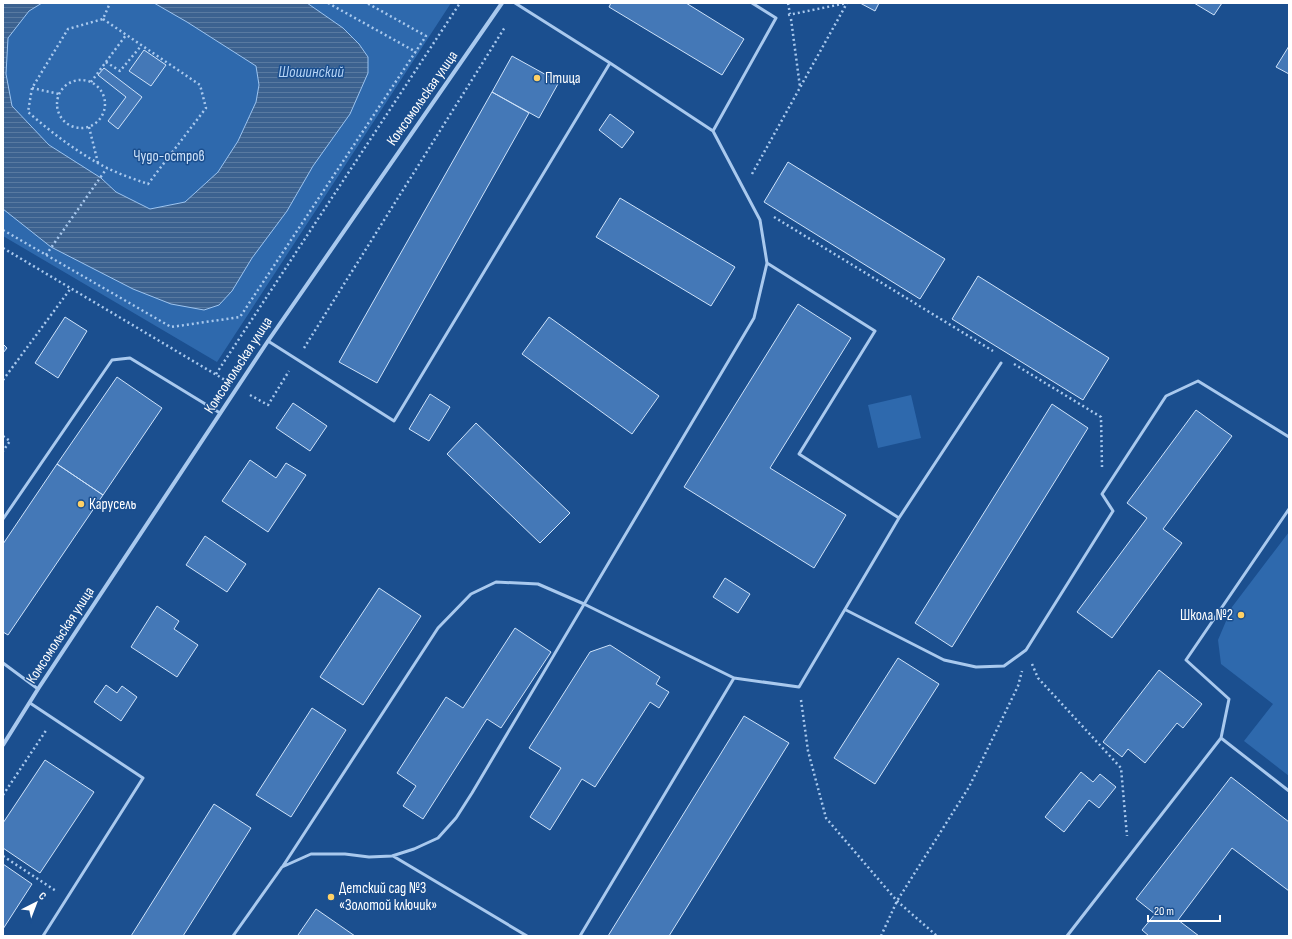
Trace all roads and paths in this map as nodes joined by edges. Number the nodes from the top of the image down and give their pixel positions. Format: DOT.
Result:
graph roads {
  1 [pos="110,3"];
  2 [pos="328,3"];
  3 [pos="367,3"];
  4 [pos="460,3"];
  5 [pos="502,3"];
  6 [pos="515,3"];
  7 [pos="752,3"];
  8 [pos="788,3"];
  9 [pos="847,3"];
  10 [pos="519,6"];
  11 [pos="790,15"];
  12 [pos="776,18"];
  13 [pos="103,19"];
  14 [pos="126,35"];
  15 [pos="141,46"];
  16 [pos="416,52"];
  17 [pos="106,62"];
  18 [pos="610,63"];
  19 [pos="91,82"];
  20 [pos="32,88"];
  21 [pos="800,88"];
  22 [pos="59,94"];
  23 [pos="89,128"];
  24 [pos="713,131"];
  25 [pos="98,163"];
  26 [pos="107,168"];
  27 [pos="744,189"];
  28 [pos="751,202"];
  29 [pos="3,230"];
  30 [pos="3,248"];
  31 [pos="46,254"];
  32 [pos="767,263"];
  33 [pos="71,288"];
  34 [pos="268,341"];
  35 [pos="993,351"];
  36 [pos="297,359"];
  37 [pos="1001,363"];
  38 [pos="1013,364"];
  39 [pos="216,374"];
  40 [pos="3,380"];
  41 [pos="238,387"];
  42 [pos="220,413"];
  43 [pos="3,436"];
  44 [pos="1289,437"];
  45 [pos="3,451"];
  46 [pos="1102,494"];
  47 [pos="1289,509"];
  48 [pos="899,518"];
  49 [pos="3,519"];
  50 [pos="584,604"];
  51 [pos="846,610"];
  52 [pos="1026,650"];
  53 [pos="3,663"];
  54 [pos="734,678"];
  55 [pos="799,687"];
  56 [pos="38,689"];
  57 [pos="30,703"];
  58 [pos="53,719"];
  59 [pos="1221,738"];
  60 [pos="3,746"];
  61 [pos="1289,791"];
  62 [pos="3,795"];
  63 [pos="3,856"];
  64 [pos="392,856"];
  65 [pos="1128,857"];
  66 [pos="282,867"];
  67 [pos="66,898"];
  68 [pos="897,901"];
  69 [pos="42,936"];
  70 [pos="233,936"];
  71 [pos="527,936"];
  72 [pos="580,936"];
  73 [pos="880,936"];
  74 [pos="937,936"];
  75 [pos="1067,936"];
  1 -- 13 [label="path"];
  2 -- 16 [label="path"];
  3 -- 16 [label="path"];
  4 -- 39 [label="path"];
  5 -- 34 [label="street, Комсомольская улица"];
  6 -- 10 [label="lane"];
  7 -- 12 [label="lane"];
  8 -- 11 [label="path"];
  9 -- 11 [label="path"];
  9 -- 21 [label="path"];
  10 -- 18 [label="lane"];
  10 -- 36 [label="path"];
  11 -- 12 [label="path"];
  11 -- 21 [label="path"];
  12 -- 24 [label="lane"];
  13 -- 14 [label="path"];
  13 -- 20 [label="path"];
  14 -- 15 [label="path"];
  14 -- 17 [label="path"];
  15 -- 17 [label="path"];
  15 -- 26 [label="path"];
  16 -- 31 [label="path"];
  17 -- 19 [label="path"];
  18 -- 24 [label="lane"];
  18 -- 36 [label="lane"];
  19 -- 22 [label="path"];
  19 -- 23 [label="path"];
  20 -- 22 [label="path"];
  20 -- 25 [label="path"];
  21 -- 27 [label="path"];
  22 -- 23 [label="path"];
  23 -- 25 [label="path"];
  24 -- 27 [label="lane"];
  25 -- 26 [label="path"];
  26 -- 31 [label="path"];
  27 -- 28 [label="lane"];
  28 -- 32 [label="lane"];
  28 -- 35 [label="path"];
  29 -- 31 [label="path"];
  30 -- 33 [label="path"];
  32 -- 48 [label="lane"];
  32 -- 50 [label="lane"];
  33 -- 39 [label="path"];
  33 -- 40 [label="path"];
  34 -- 36 [label="lane"];
  34 -- 41 [label="street, Комсомольская улица"];
  36 -- 41 [label="path"];
  37 -- 48 [label="lane"];
  38 -- 46 [label="path"];
  39 -- 41 [label="path"];
  41 -- 42 [label="street, Комсомольская улица"];
  42 -- 49 [label="lane"];
  42 -- 56 [label="street, Комсомольская улица"];
  43 -- 45 [label="path"];
  44 -- 46 [label="lane"];
  46 -- 52 [label="lane"];
  47 -- 59 [label="lane"];
  48 -- 51 [label="lane"];
  50 -- 54 [label="lane"];
  50 -- 64 [label="lane"];
  50 -- 66 [label="lane"];
  51 -- 52 [label="lane"];
  51 -- 55 [label="lane"];
  52 -- 65 [label="path"];
  52 -- 68 [label="path"];
  53 -- 56 [label="lane"];
  54 -- 55 [label="lane"];
  54 -- 72 [label="lane"];
  55 -- 68 [label="path"];
  56 -- 57 [label="street, Комсомольская улица"];
  57 -- 58 [label="lane"];
  57 -- 60 [label="street, Комсомольская улица"];
  58 -- 62 [label="path"];
  58 -- 67 [label="lane"];
  59 -- 61 [label="lane"];
  59 -- 65 [label="lane"];
  63 -- 67 [label="path"];
  64 -- 66 [label="lane"];
  64 -- 71 [label="lane"];
  65 -- 75 [label="lane"];
  66 -- 70 [label="lane"];
  67 -- 69 [label="lane"];
  68 -- 73 [label="path"];
  68 -- 74 [label="path"];
}
